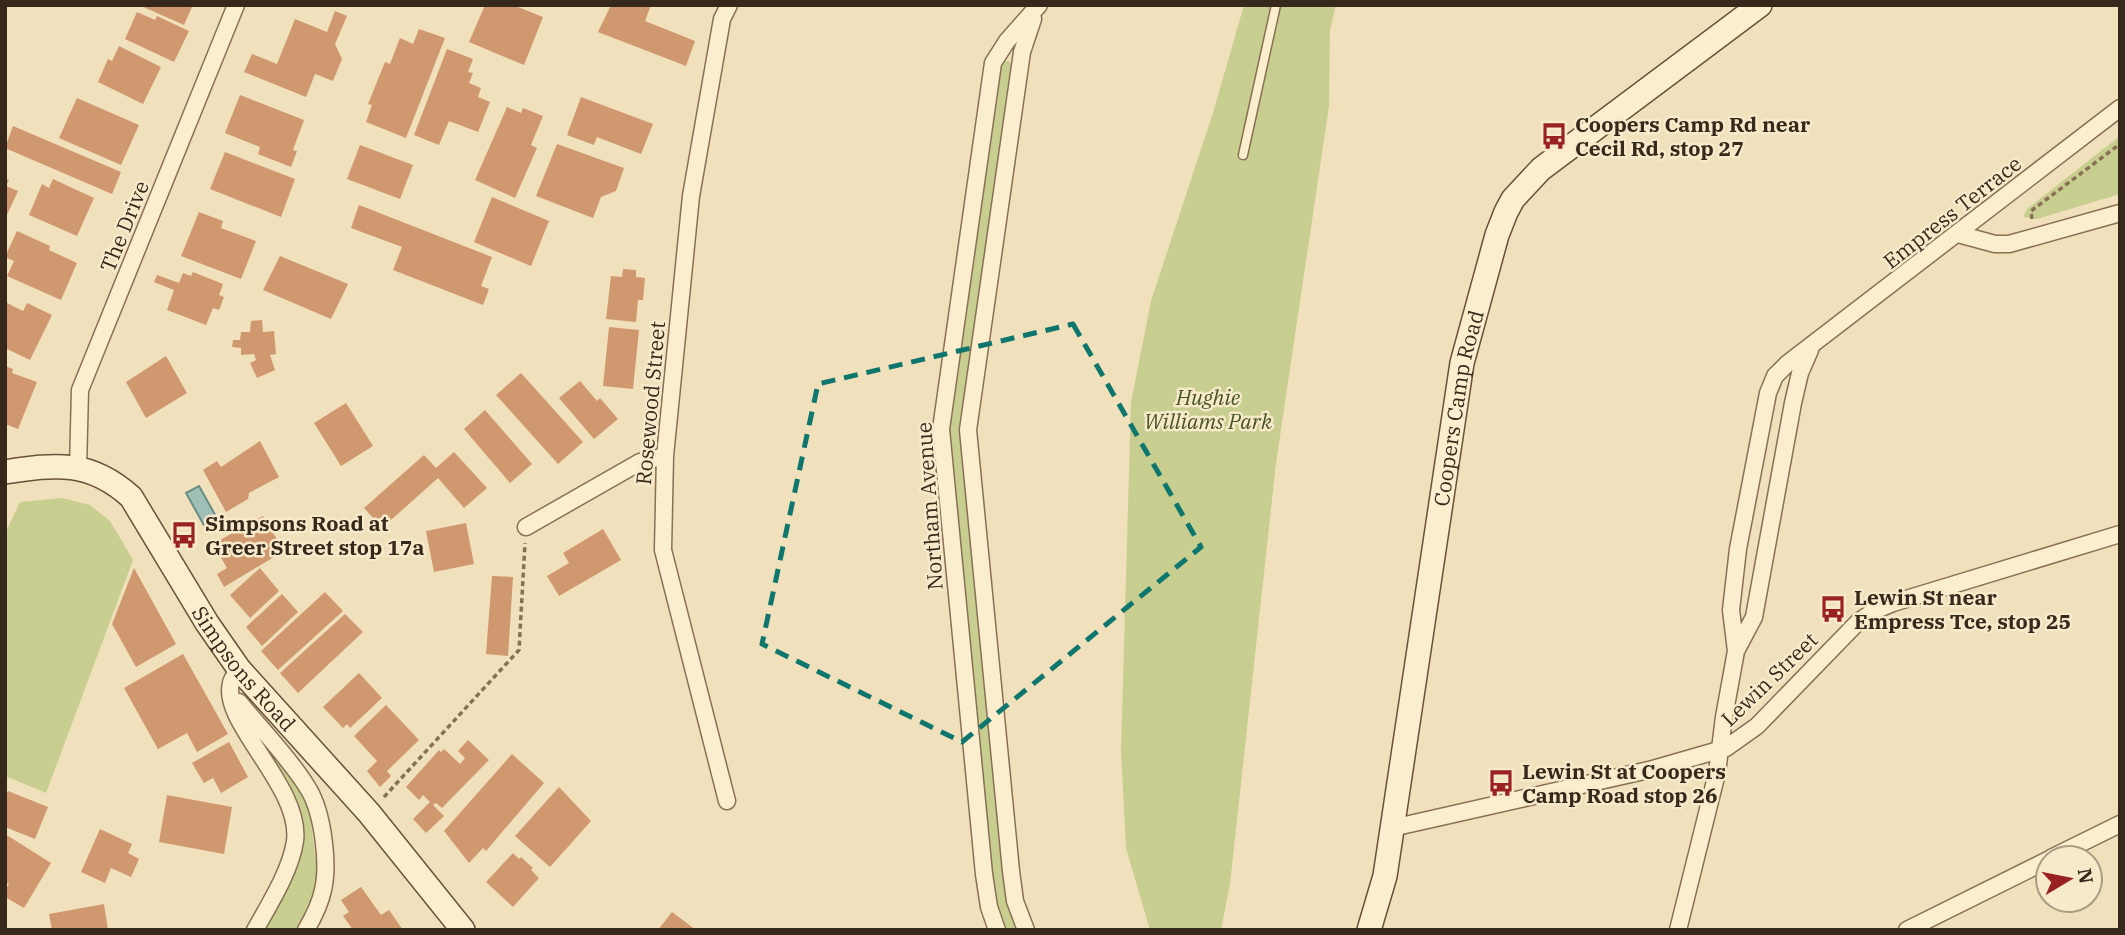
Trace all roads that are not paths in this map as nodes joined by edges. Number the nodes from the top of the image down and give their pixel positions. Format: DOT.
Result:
graph roads {
  1 [pos="236,5"];
  2 [pos="729,5"];
  3 [pos="1276,5"];
  4 [pos="1760,5"];
  5 [pos="1037,8"];
  6 [pos="2120,108"];
  7 [pos="1243,155"];
  8 [pos="2120,213"];
  9 [pos="1958,234"];
  10 [pos="1810,349"];
  11 [pos="664,456"];
  12 [pos="78,468"];
  13 [pos="5,472"];
  14 [pos="526,527"];
  15 [pos="2120,534"];
  16 [pos="1736,652"];
  17 [pos="239,669"];
  18 [pos="230,692"];
  19 [pos="1720,751"];
  20 [pos="727,801"];
  21 [pos="2120,824"];
  22 [pos="1392,828"];
  23 [pos="2080,844"];
  24 [pos="2034,867"];
  25 [pos="255,930"];
  26 [pos="306,930"];
  27 [pos="463,930"];
  28 [pos="997,930"];
  29 [pos="1026,930"];
  30 [pos="1369,930"];
  31 [pos="1678,930"];
  32 [pos="1907,930"];
  1 -- 12 [label="street, The Drive"];
  2 -- 11 [label="street, Rosewood Street"];
  3 -- 7 [label="lane"];
  4 -- 22 [label="main road, Coopers Camp Road"];
  5 -- 28 [label="street, Northam Avenue"];
  5 -- 29 [label="street, Northam Avenue"];
  6 -- 9 [label="street, Empress Terrace"];
  8 -- 9 [label="street"];
  9 -- 10 [label="street, Empress Terrace"];
  10 -- 16 [label="street, Empress Terrace"];
  10 -- 16 [label="street, Empress Terrace"];
  11 -- 14 [label="street"];
  11 -- 20 [label="street, Rosewood Street"];
  12 -- 13 [label="main road, Simpsons Road"];
  12 -- 17 [label="main road, Simpsons Road"];
  15 -- 19 [label="street, Lewin Street"];
  16 -- 19 [label="street, Empress Terrace"];
  17 -- 18 [label="street"];
  17 -- 27 [label="main road, Simpsons Road"];
  18 -- 25 [label="street"];
  18 -- 26 [label="street"];
  19 -- 22 [label="street, Lewin Street"];
  19 -- 31 [label="street, Empress Terrace"];
  21 -- 23 [label="street"];
  22 -- 30 [label="main road, Coopers Camp Road"];
  24 -- 32 [label="street"];
}
